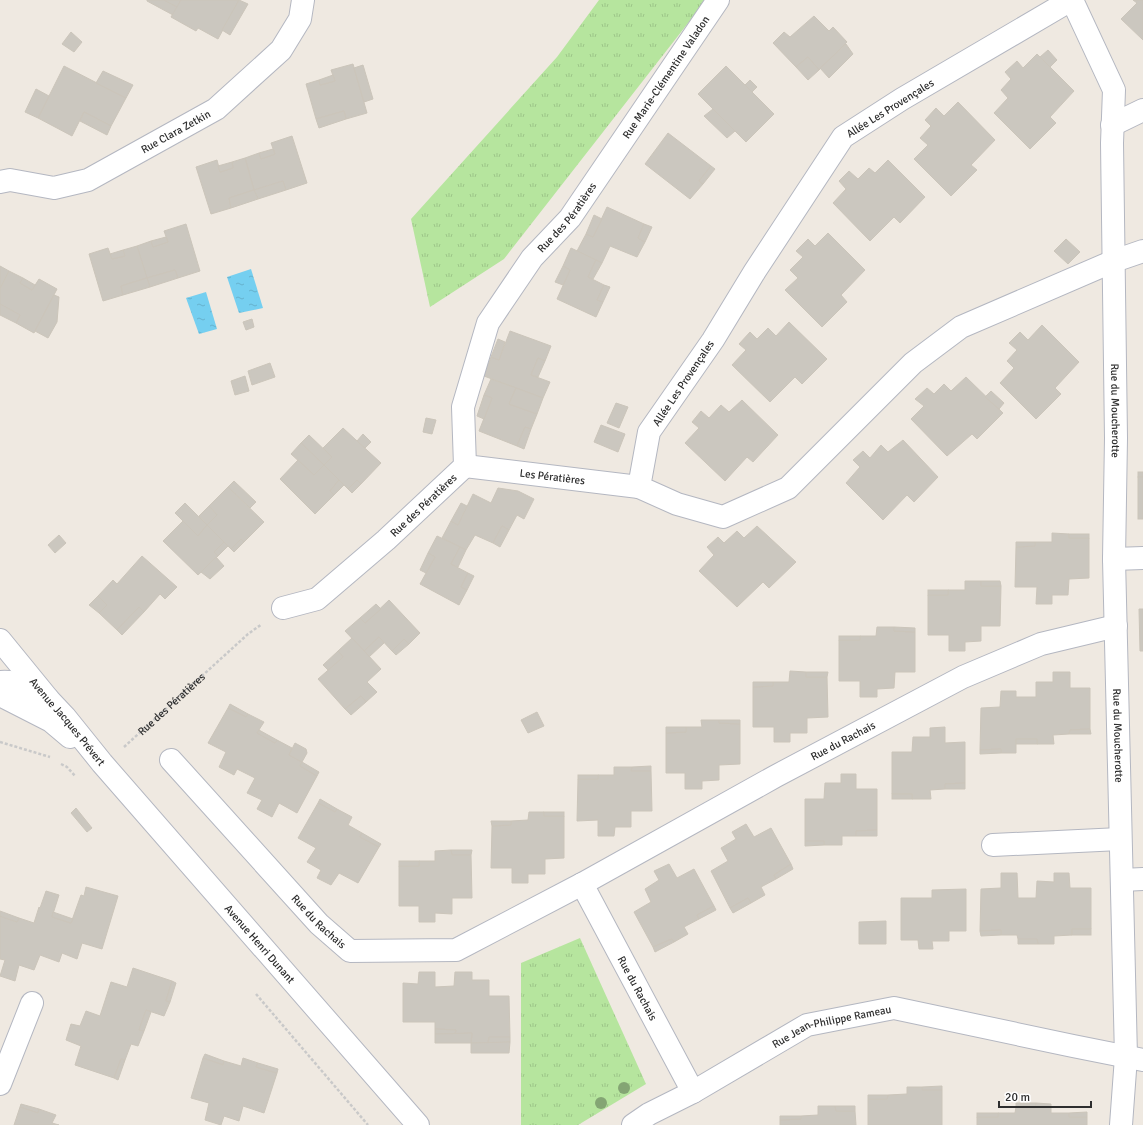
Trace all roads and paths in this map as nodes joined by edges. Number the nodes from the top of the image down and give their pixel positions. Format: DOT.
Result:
graph roads {
  1 [pos="303,0"];
  2 [pos="718,0"];
  3 [pos="1071,0"];
  4 [pos="1143,110"];
  5 [pos="1112,125"];
  6 [pos="613,154"];
  7 [pos="0,182"];
  8 [pos="1143,251"];
  9 [pos="1114,261"];
  10 [pos="465,466"];
  11 [pos="639,487"];
  12 [pos="1143,558"];
  13 [pos="1114,559"];
  14 [pos="283,608"];
  15 [pos="1116,626"];
  16 [pos="0,640"];
  17 [pos="0,682"];
  18 [pos="0,696"];
  19 [pos="50,700"];
  20 [pos="0,742"];
  21 [pos="50,758"];
  22 [pos="171,760"];
  23 [pos="56,761"];
  24 [pos="102,763"];
  25 [pos="78,779"];
  26 [pos="1120,839"];
  27 [pos="993,844"];
  28 [pos="1143,879"];
  29 [pos="1122,880"];
  30 [pos="582,884"];
  31 [pos="256,994"];
  32 [pos="32,1003"];
  33 [pos="1134,1059"];
  34 [pos="0,1084"];
  35 [pos="693,1092"];
  36 [pos="368,1125"];
  37 [pos="418,1125"];
  38 [pos="633,1125"];
  39 [pos="1121,1125"];
  1 -- 7 [label="street, Rue Clara Zetkin"];
  2 -- 6 [label="street, Rue Marie-Clémentine Valadon"];
  3 -- 5 [label="street, Allée Les Provençales"];
  3 -- 11 [label="street, Allée Les Provençales"];
  4 -- 5 [label="street"];
  5 -- 9 [label="street, Allée Les Provençales"];
  6 -- 10 [label="street, Rue des Pératières"];
  8 -- 9 [label="street"];
  9 -- 11 [label="street"];
  9 -- 13 [label="street, Rue du Moucherotte"];
  10 -- 11 [label="street, Les Pératières"];
  10 -- 14 [label="street, Rue des Pératières"];
  12 -- 13 [label="street"];
  13 -- 15 [label="street, Rue du Moucherotte"];
  14 -- 24 [label="path, Rue des Pératières"];
  15 -- 26 [label="street, Rue du Moucherotte"];
  15 -- 30 [label="street, Rue du Rachais"];
  16 -- 19 [label="street, Avenue Jacques Prévert"];
  17 -- 19 [label="street"];
  18 -- 24 [label="street, Avenue Jacques Prévert"];
  19 -- 24 [label="street, Avenue Jacques Prévert"];
  20 -- 21 [label="path"];
  22 -- 30 [label="street, Rue du Rachais"];
  23 -- 25 [label="path"];
  24 -- 37 [label="street, Avenue Henri Dunant"];
  26 -- 27 [label="street"];
  26 -- 29 [label="street, Rue du Moucherotte"];
  28 -- 29 [label="street"];
  29 -- 33 [label="street, Rue du Moucherotte"];
  30 -- 35 [label="street, Rue du Rachais"];
  31 -- 36 [label="path"];
  32 -- 34 [label="street"];
  33 -- 35 [label="street, Rue Jean-Philippe Rameau"];
  33 -- 39 [label="street, Rue du Moucherotte"];
  35 -- 38 [label="street, Rue Jean-Philippe Rameau"];
}
